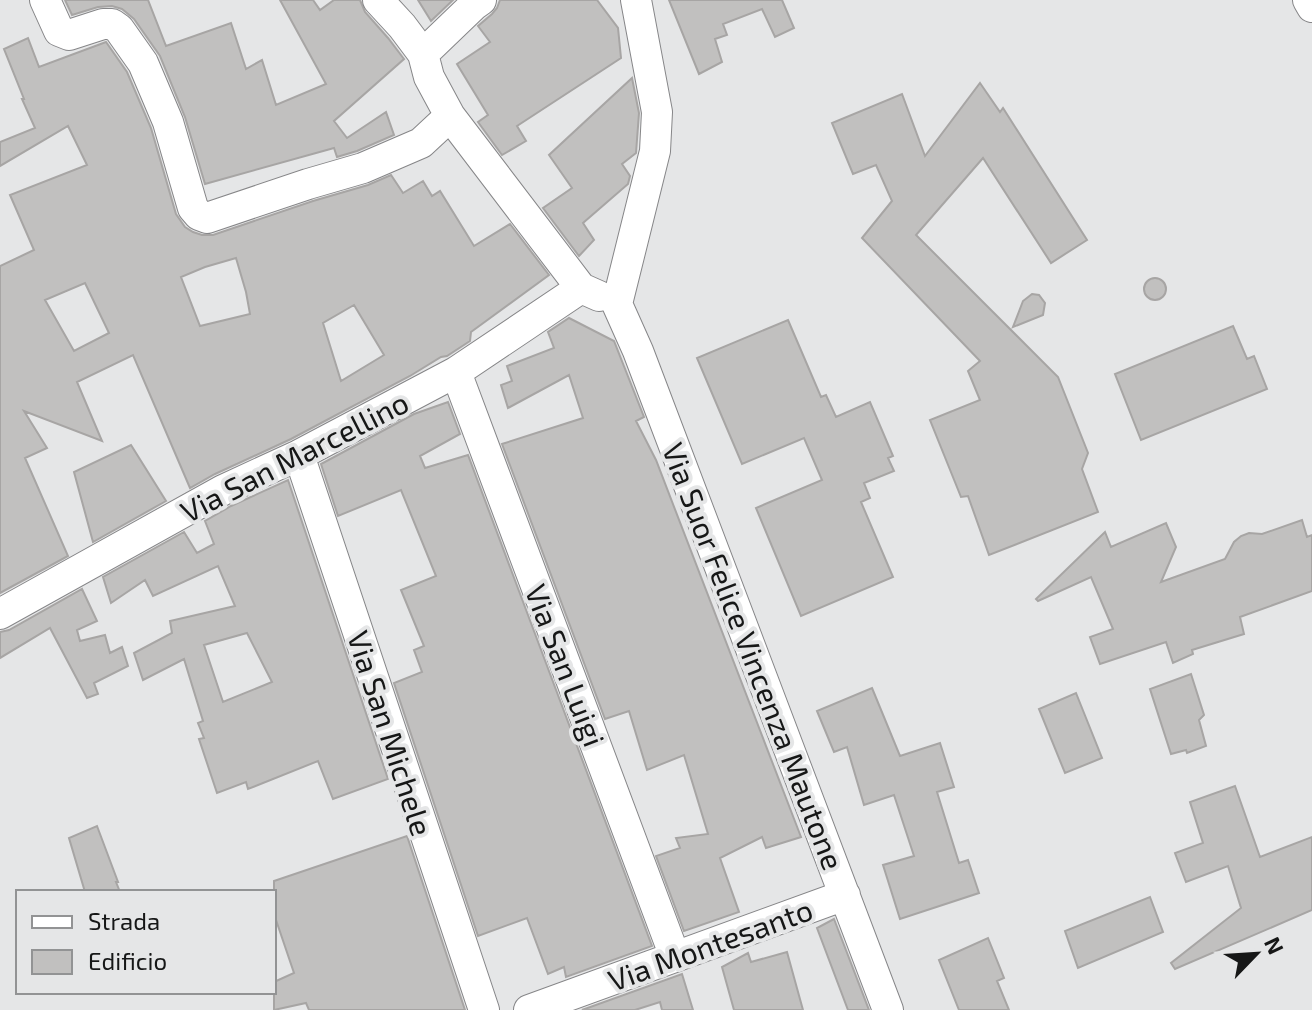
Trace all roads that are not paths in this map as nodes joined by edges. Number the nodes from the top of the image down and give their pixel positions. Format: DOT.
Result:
graph roads {
  1 [pos="45,0"];
  2 [pos="378,0"];
  3 [pos="481,0"];
  4 [pos="636,0"];
  5 [pos="1308,0"];
  6 [pos="1312,7"];
  7 [pos="423,54"];
  8 [pos="450,116"];
  9 [pos="581,288"];
  10 [pos="617,304"];
  11 [pos="456,372"];
  12 [pos="299,455"];
  13 [pos="0,614"];
  14 [pos="845,895"];
  15 [pos="675,957"];
  16 [pos="484,1010"];
  17 [pos="529,1010"];
  18 [pos="888,1010"];
  1 -- 8 [label="street"];
  2 -- 7 [label="street"];
  3 -- 7 [label="street"];
  4 -- 10 [label="street"];
  5 -- 6 [label="street"];
  7 -- 8 [label="street"];
  8 -- 9 [label="street"];
  9 -- 10 [label="street"];
  9 -- 11 [label="street, Via San Marcellino"];
  10 -- 14 [label="street, Via Suor Felice Vincenza Mautone"];
  11 -- 12 [label="street, Via San Marcellino"];
  11 -- 15 [label="street, Via San Luigi"];
  12 -- 13 [label="street, Via San Marcellino"];
  12 -- 16 [label="street, Via San Michele"];
  14 -- 15 [label="street, Via Montesanto"];
  14 -- 18 [label="street, Via Suor Felice Vincenza Mautone"];
  15 -- 17 [label="street, Via Montesanto"];
}
